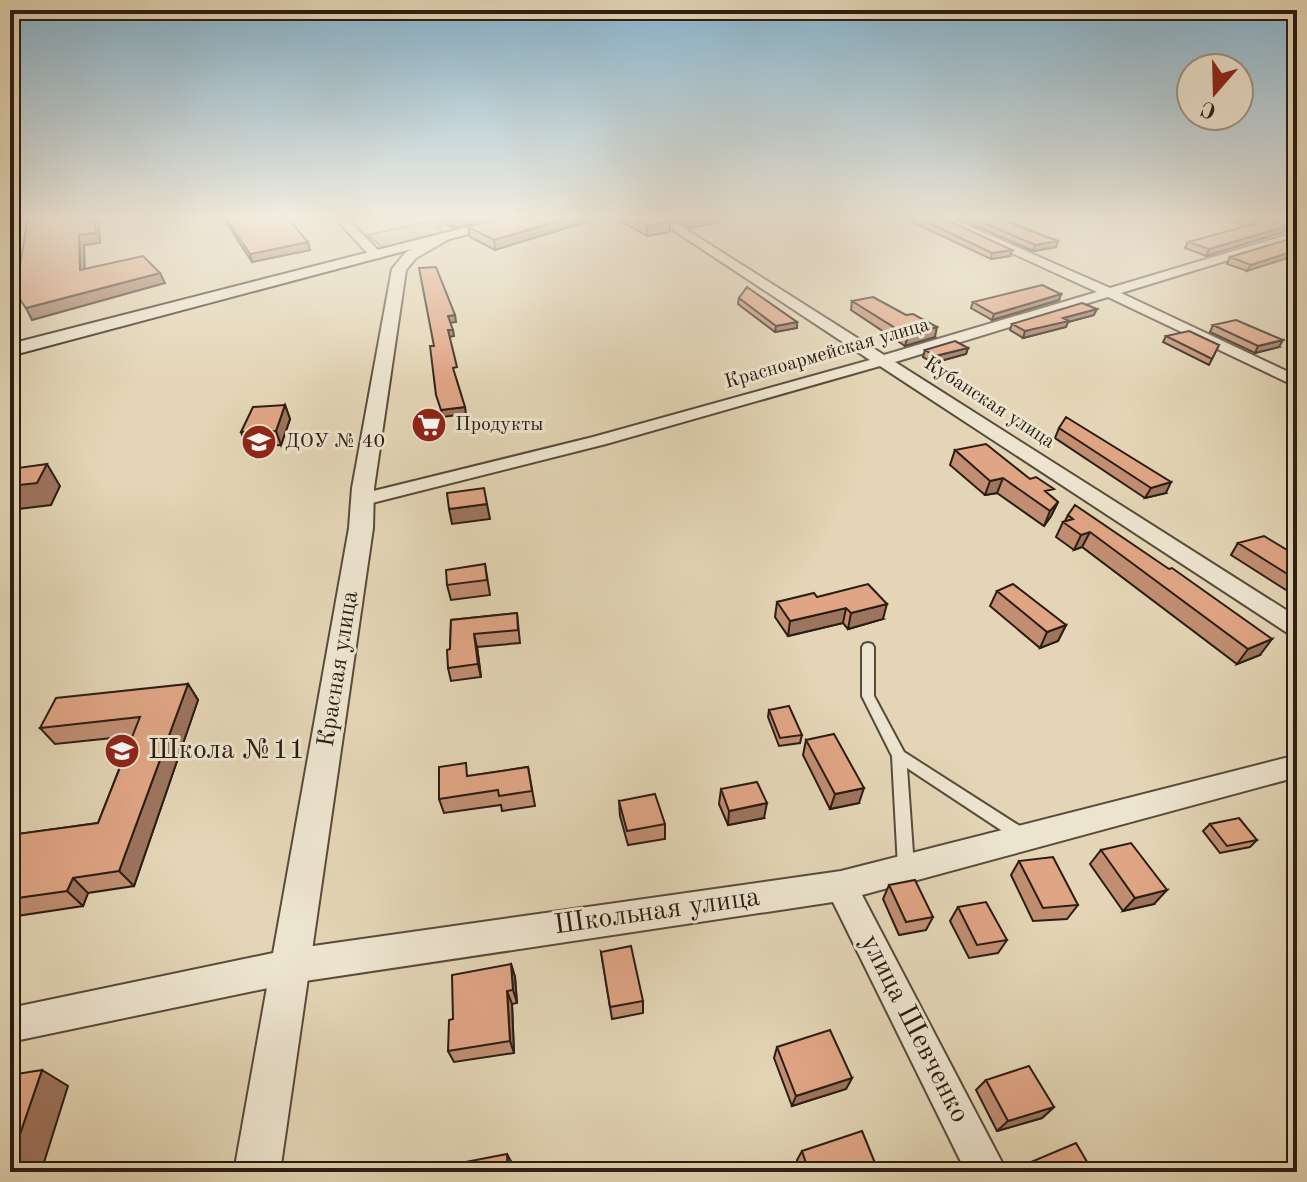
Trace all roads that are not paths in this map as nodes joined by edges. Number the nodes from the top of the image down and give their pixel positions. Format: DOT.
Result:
graph roads {
  1 [pos="341,271"];
  2 [pos="387,271"];
  3 [pos="743,271"];
  4 [pos="1061,271"];
  5 [pos="1177,271"];
  6 [pos="1110,293"];
  7 [pos="10,350"];
  8 [pos="881,359"];
  9 [pos="1297,382"];
  10 [pos="364,499"];
  11 [pos="1297,628"];
  12 [pos="868,647"];
  13 [pos="899,756"];
  14 [pos="1297,766"];
  15 [pos="1025,837"];
  16 [pos="906,869"];
  17 [pos="841,886"];
  18 [pos="292,966"];
  19 [pos="10,1025"];
  20 [pos="257,1172"];
  21 [pos="987,1172"];
  1 -- 7 [label="main road"];
  2 -- 10 [label="street, Красная улица"];
  3 -- 8 [label="street, Кубанская улица"];
  4 -- 6 [label="street"];
  5 -- 6 [label="street, Красноармейская улица"];
  6 -- 8 [label="street, Красноармейская улица"];
  6 -- 9 [label="street"];
  8 -- 10 [label="street, Красноармейская улица"];
  8 -- 11 [label="street, Кубанская улица"];
  10 -- 18 [label="street, Красная улица"];
  12 -- 13 [label="lane"];
  13 -- 15 [label="lane"];
  13 -- 16 [label="lane"];
  14 -- 15 [label="street, Школьная улица"];
  15 -- 16 [label="street, Школьная улица"];
  16 -- 17 [label="street, Школьная улица"];
  17 -- 18 [label="street, Школьная улица"];
  17 -- 21 [label="street, улица Шевченко"];
  18 -- 19 [label="street, Школьная улица"];
  18 -- 20 [label="street, Красная улица"];
}
